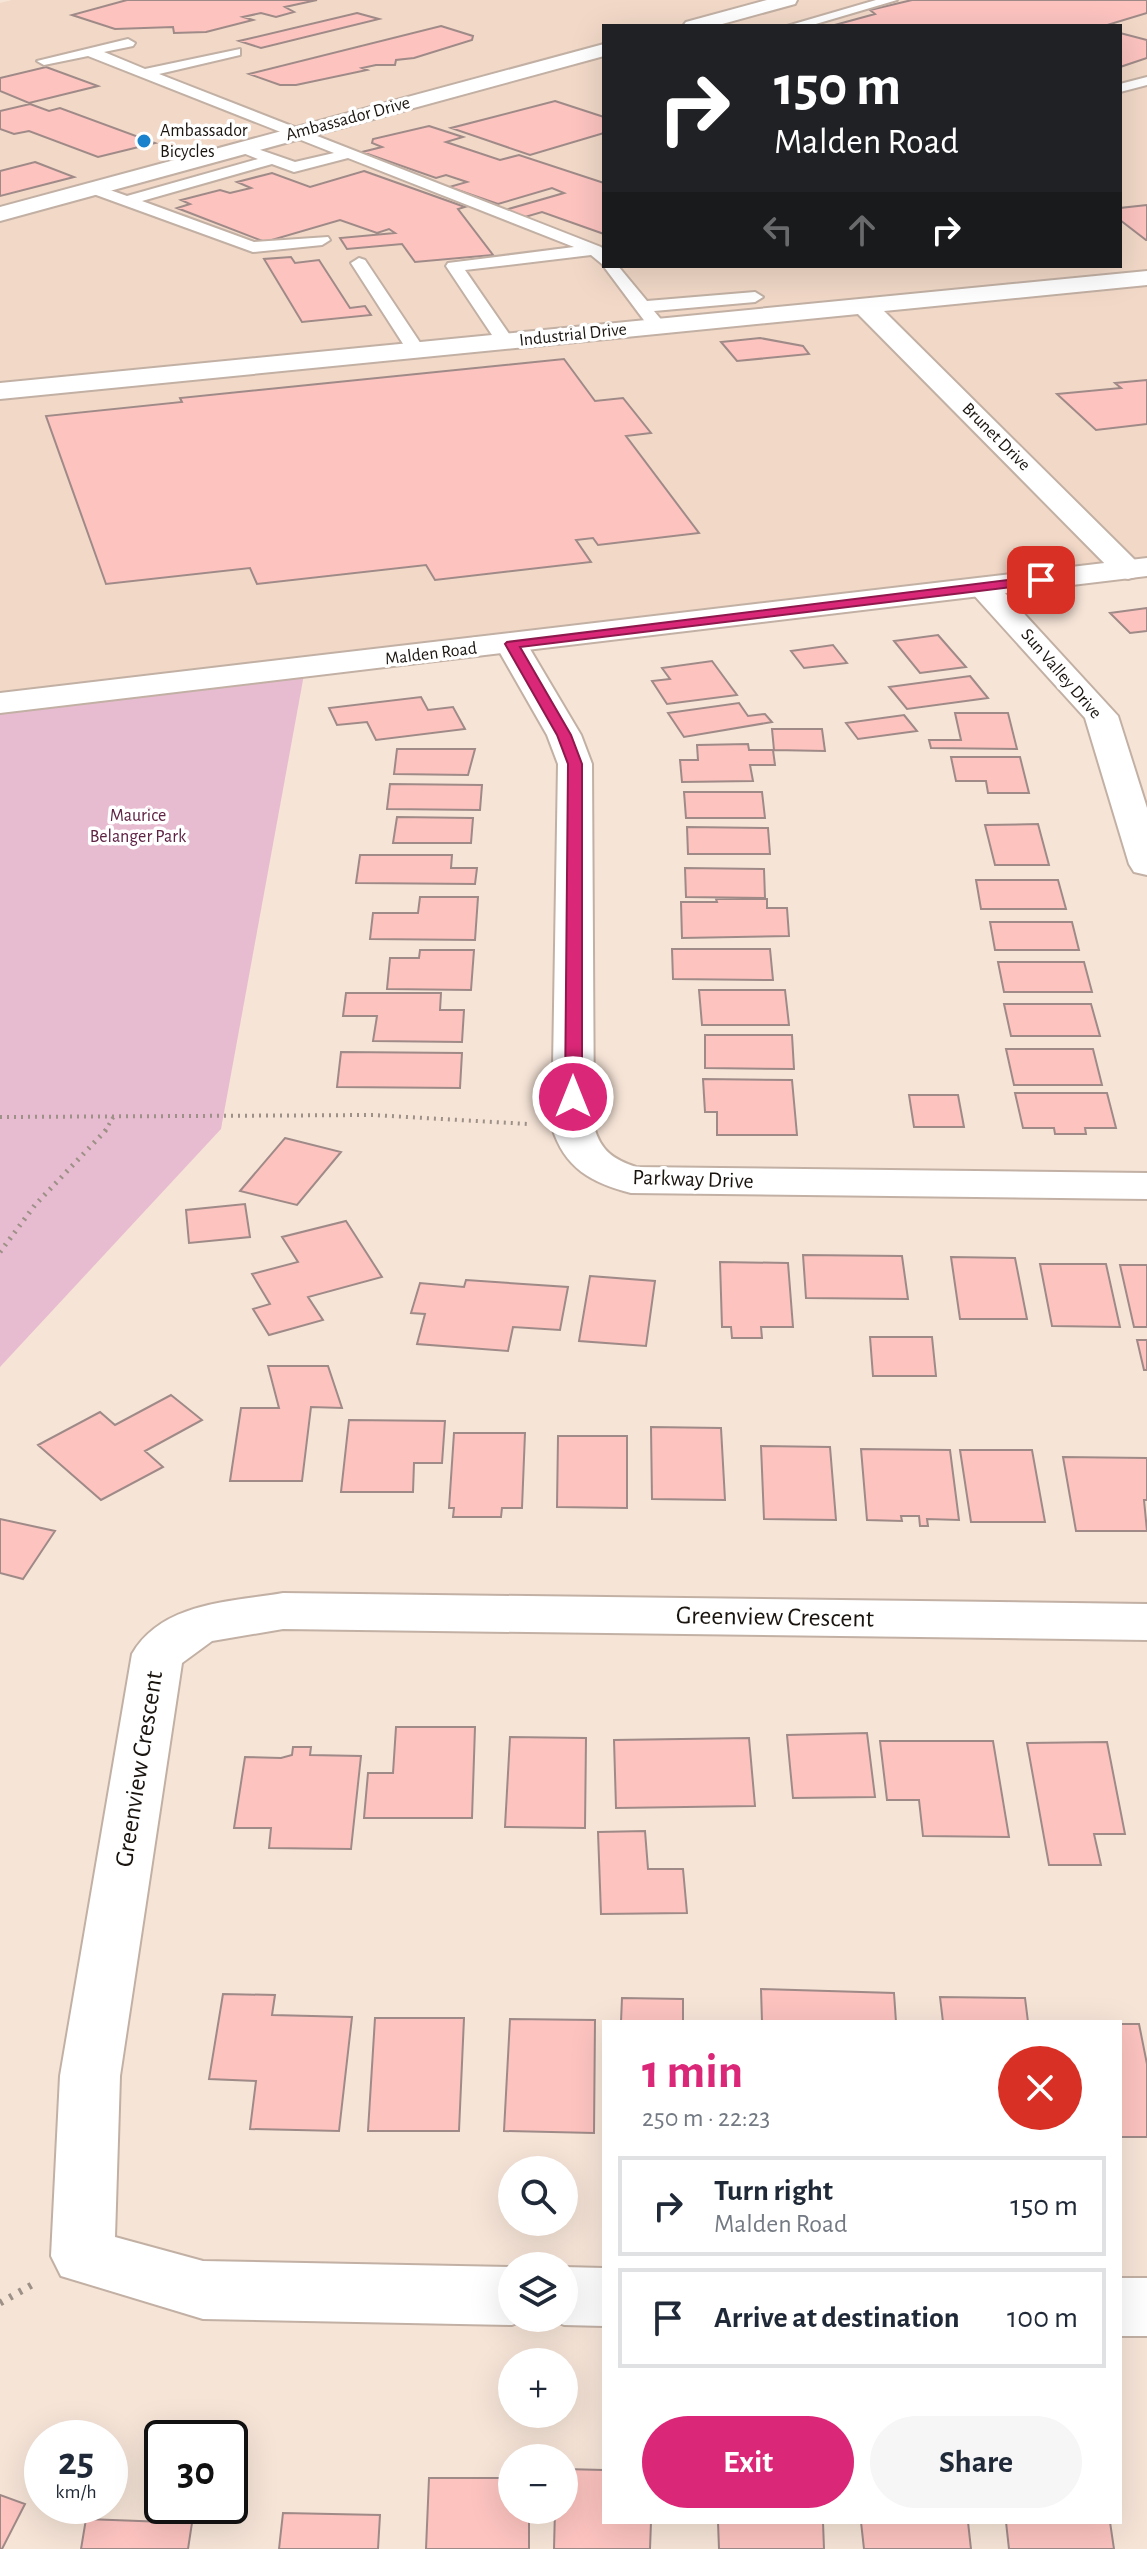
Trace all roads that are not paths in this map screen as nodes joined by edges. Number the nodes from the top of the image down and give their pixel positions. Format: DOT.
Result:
graph roads {
  1 [pos="788,0"];
  2 [pos="891,0"];
  3 [pos="712,24"];
  4 [pos="801,24"];
  5 [pos="128,43"];
  6 [pos="89,51"];
  7 [pos="602,51"];
  8 [pos="235,52"];
  9 [pos="44,61"];
  10 [pos="144,73"];
  11 [pos="1147,81"];
  12 [pos="1122,87"];
  13 [pos="296,133"];
  14 [pos="243,148"];
  15 [pos="347,154"];
  16 [pos="273,159"];
  17 [pos="93,189"];
  18 [pos="126,201"];
  19 [pos="0,214"];
  20 [pos="322,240"];
  21 [pos="600,255"];
  22 [pos="359,263"];
  23 [pos="611,268"];
  24 [pos="1147,278"];
  25 [pos="755,297"];
  26 [pos="864,306"];
  27 [pos="650,317"];
  28 [pos="505,341"];
  29 [pos="416,350"];
  30 [pos="0,391"];
  31 [pos="1137,568"];
  32 [pos="983,587"];
  33 [pos="511,644"];
  34 [pos="0,703"];
  35 [pos="1147,864"];
  36 [pos="1147,1186"];
  37 [pos="1147,1622"];
  38 [pos="498,2296"];
  39 [pos="578,2296"];
  40 [pos="602,2297"];
  41 [pos="1122,2307"];
  42 [pos="1147,2307"];
  1 -- 3 [label="street"];
  2 -- 4 [label="lane"];
  5 -- 6 [label="lane"];
  6 -- 9 [label="lane"];
  6 -- 10 [label="lane"];
  7 -- 13 [label="street, Ambassador Drive"];
  8 -- 10 [label="lane"];
  10 -- 13 [label="lane"];
  11 -- 12 [label="lane"];
  13 -- 14 [label="street, Ambassador Drive"];
  13 -- 15 [label="lane"];
  14 -- 16 [label="lane"];
  14 -- 17 [label="street, Ambassador Drive"];
  15 -- 16 [label="lane"];
  15 -- 21 [label="lane"];
  16 -- 18 [label="lane"];
  17 -- 18 [label="lane"];
  17 -- 19 [label="street, Ambassador Drive"];
  18 -- 20 [label="lane"];
  21 -- 28 [label="lane"];
  22 -- 29 [label="lane"];
  23 -- 27 [label="lane"];
  24 -- 26 [label="street, Industrial Drive"];
  25 -- 27 [label="lane"];
  26 -- 27 [label="street, Industrial Drive"];
  26 -- 31 [label="street, Brunet Drive"];
  27 -- 28 [label="street, Industrial Drive"];
  28 -- 29 [label="street, Industrial Drive"];
  29 -- 30 [label="street, Industrial Drive"];
  31 -- 32 [label="street, Malden Road"];
  32 -- 33 [label="street, Malden Road"];
  32 -- 35 [label="street, Sun Valley Drive"];
  33 -- 34 [label="street, Malden Road"];
  33 -- 36 [label="street, Parkway Drive"];
  37 -- 38 [label="street, Greenview Crescent"];
  39 -- 40 [label="street"];
  41 -- 42 [label="street"];
}
